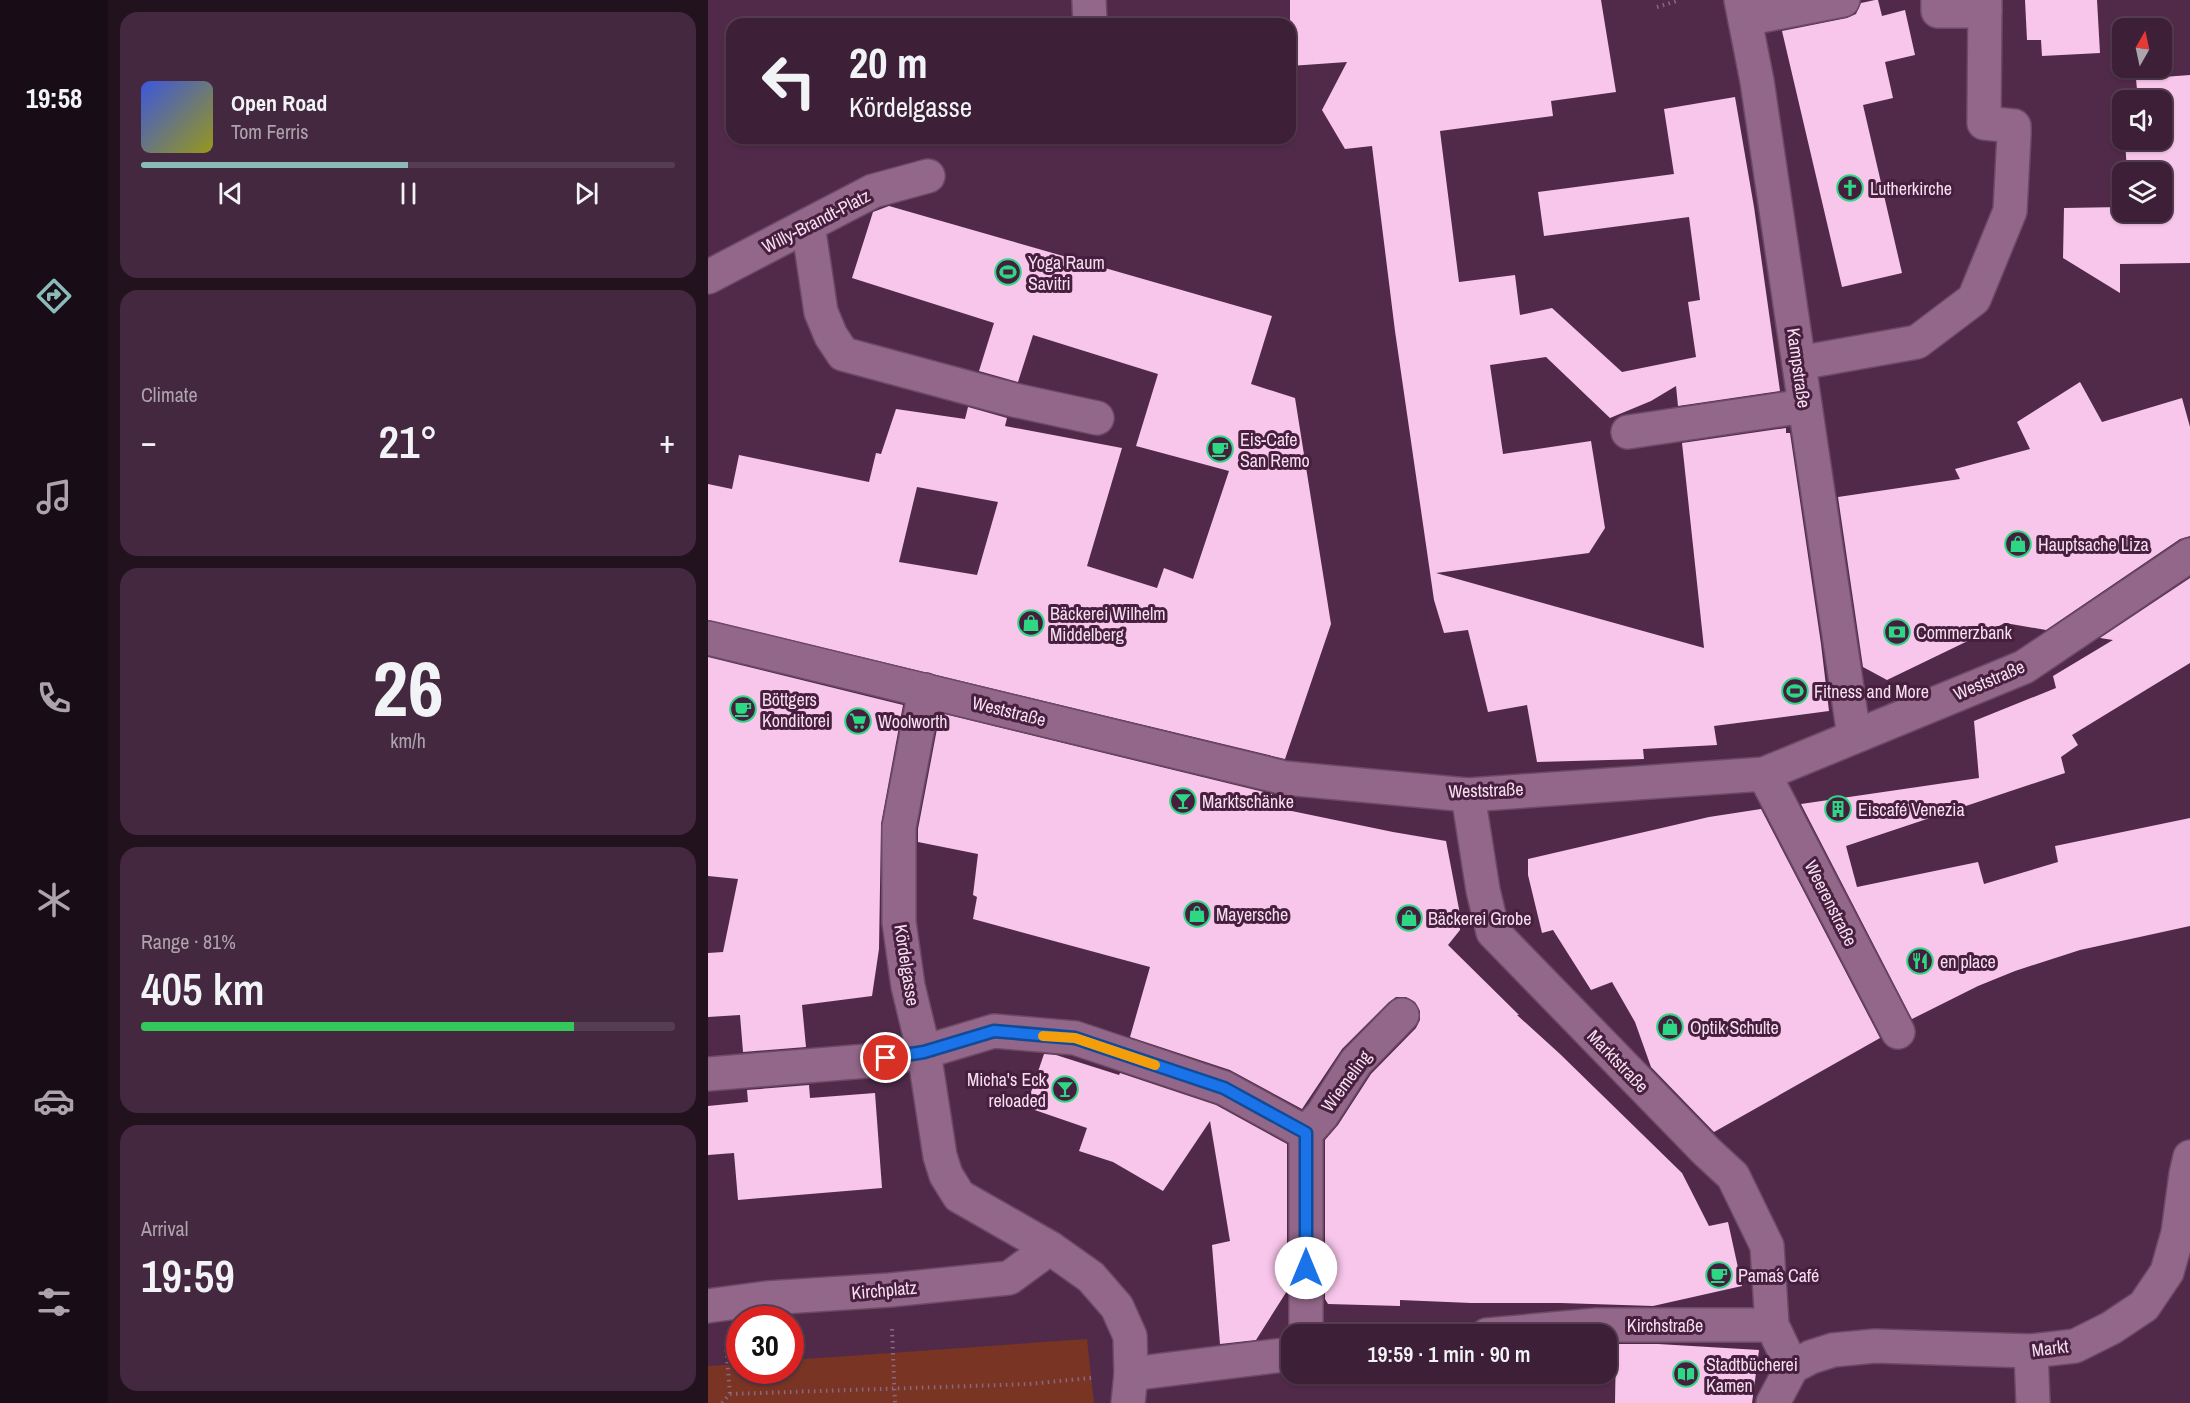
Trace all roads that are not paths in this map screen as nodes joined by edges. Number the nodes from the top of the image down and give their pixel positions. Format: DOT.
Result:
graph roads {
  1 [pos="1089,0"];
  2 [pos="1843,0"];
  3 [pos="1938,0"];
  4 [pos="1985,5"];
  5 [pos="1743,10"];
  6 [pos="1090,18"];
  7 [pos="928,176"];
  8 [pos="808,225"];
  9 [pos="708,277"];
  10 [pos="1799,363"];
  11 [pos="1805,406"];
  12 [pos="1098,418"];
  13 [pos="1628,432"];
  14 [pos="2190,555"];
  15 [pos="708,638"];
  16 [pos="925,690"];
  17 [pos="1854,736"];
  18 [pos="1764,774"];
  19 [pos="1468,795"];
  20 [pos="1402,1015"];
  21 [pos="1898,1032"];
  22 [pos="924,1052"];
  23 [pos="708,1074"];
  24 [pos="1306,1133"];
  25 [pos="2190,1157"];
  26 [pos="2184,1234"];
  27 [pos="1050,1248"];
  28 [pos="715,1305"];
  29 [pos="1306,1324"];
  30 [pos="1617,1325"];
  31 [pos="1772,1325"];
  32 [pos="2031,1351"];
  33 [pos="1281,1356"];
  34 [pos="1792,1367"];
  35 [pos="1129,1389"];
  36 [pos="1773,1403"];
  37 [pos="2033,1403"];
  1 -- 6 [label="street"];
  2 -- 5 [label="street"];
  3 -- 4 [label="street"];
  4 -- 10 [label="street"];
  5 -- 10 [label="street, Kampstraße"];
  7 -- 8 [label="street, Willy-Brandt-Platz"];
  8 -- 9 [label="street, Willy-Brandt-Platz"];
  8 -- 12 [label="street"];
  10 -- 11 [label="street, Kampstraße"];
  11 -- 13 [label="street"];
  11 -- 17 [label="street, Kampstraße"];
  14 -- 17 [label="street, Weststraße"];
  15 -- 16 [label="street, Weststraße"];
  16 -- 19 [label="street, Weststraße"];
  16 -- 22 [label="street, Kördelgasse"];
  17 -- 18 [label="street, Weststraße"];
  18 -- 19 [label="street, Weststraße"];
  18 -- 21 [label="street, Weerenstraße"];
  19 -- 31 [label="street, Marktstraße"];
  20 -- 24 [label="street, Wiemeling"];
  22 -- 23 [label="street"];
  22 -- 24 [label="street"];
  22 -- 27 [label="street, Kördelgasse"];
  24 -- 29 [label="street"];
  25 -- 26 [label="street, Markt"];
  26 -- 32 [label="street, Markt"];
  27 -- 28 [label="street, Kirchplatz"];
  27 -- 35 [label="street, Kördelgasse"];
  30 -- 31 [label="street, Kirchstraße"];
  31 -- 34 [label="street"];
  32 -- 34 [label="street, Markt"];
  32 -- 37 [label="street"];
  33 -- 35 [label="street"];
  34 -- 36 [label="street"];
}
